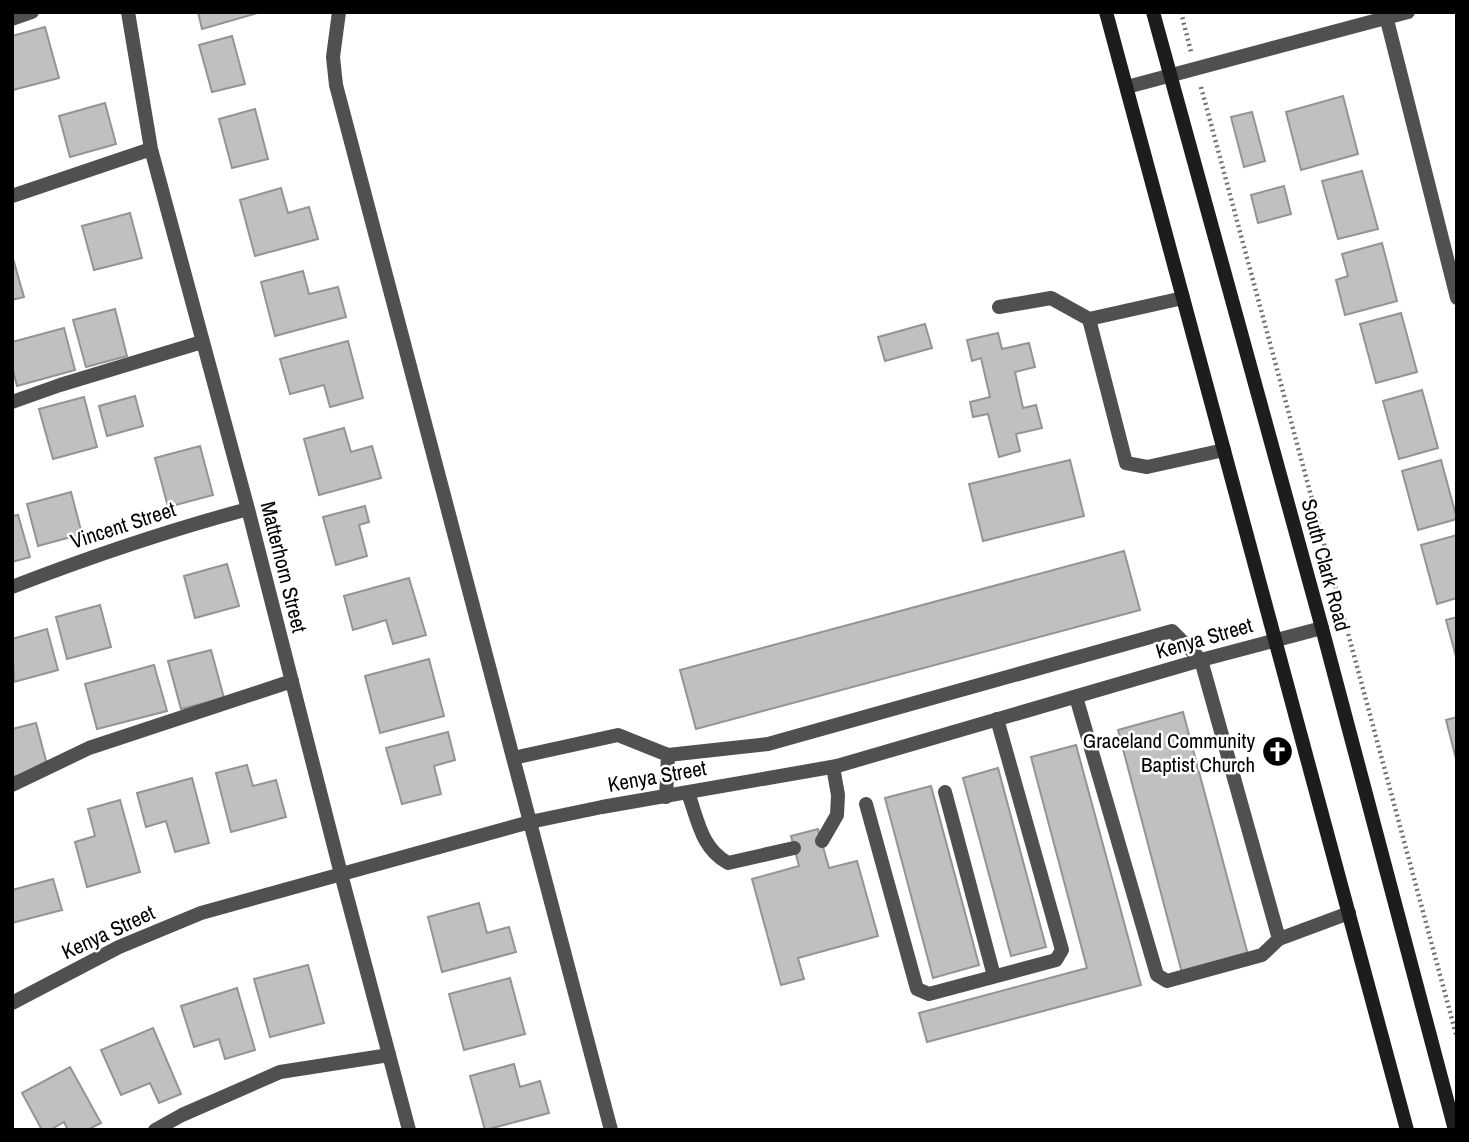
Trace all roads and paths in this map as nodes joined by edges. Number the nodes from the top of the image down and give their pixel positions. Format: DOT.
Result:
graph roads {
  1 [pos="32,12"];
  2 [pos="128,12"];
  3 [pos="339,12"];
  4 [pos="1106,12"];
  5 [pos="1153,12"];
  6 [pos="1181,12"];
  7 [pos="1408,12"];
  8 [pos="1385,15"];
  9 [pos="12,19"];
  10 [pos="1196,68"];
  11 [pos="1170,75"];
  12 [pos="1126,87"];
  13 [pos="152,149"];
  14 [pos="12,196"];
  15 [pos="1184,298"];
  16 [pos="1457,298"];
  17 [pos="999,307"];
  18 [pos="1089,319"];
  19 [pos="202,342"];
  20 [pos="12,402"];
  21 [pos="1224,450"];
  22 [pos="248,509"];
  23 [pos="12,587"];
  24 [pos="1322,628"];
  25 [pos="1275,639"];
  26 [pos="1201,660"];
  27 [pos="292,681"];
  28 [pos="1076,696"];
  29 [pos="998,719"];
  30 [pos="668,755"];
  31 [pos="513,758"];
  32 [pos="833,766"];
  33 [pos="12,785"];
  34 [pos="945,792"];
  35 [pos="688,793"];
  36 [pos="666,797"];
  37 [pos="866,804"];
  38 [pos="530,822"];
  39 [pos="822,841"];
  40 [pos="794,848"];
  41 [pos="341,874"];
  42 [pos="1349,913"];
  43 [pos="1279,939"];
  44 [pos="994,976"];
  45 [pos="12,1003"];
  46 [pos="1457,1038"];
  47 [pos="389,1055"];
  48 [pos="155,1130"];
  49 [pos="409,1130"];
  50 [pos="611,1130"];
  51 [pos="1407,1130"];
  52 [pos="1455,1130"];
  1 -- 9 [label="street"];
  2 -- 13 [label="street, Matterhorn Street"];
  3 -- 31 [label="street"];
  4 -- 12 [label="main road"];
  5 -- 11 [label="main road, South Clark Road"];
  6 -- 10 [label="path"];
  7 -- 8 [label="street"];
  8 -- 10 [label="street"];
  8 -- 16 [label="street"];
  10 -- 11 [label="street"];
  10 -- 46 [label="path"];
  11 -- 12 [label="street"];
  11 -- 24 [label="main road, South Clark Road"];
  12 -- 15 [label="main road"];
  13 -- 14 [label="street"];
  13 -- 19 [label="street, Matterhorn Street"];
  15 -- 18 [label="street"];
  15 -- 21 [label="main road"];
  17 -- 18 [label="street"];
  18 -- 21 [label="street"];
  19 -- 20 [label="street"];
  19 -- 22 [label="street, Matterhorn Street"];
  21 -- 25 [label="main road"];
  22 -- 23 [label="street, Vincent Street"];
  22 -- 27 [label="street, Matterhorn Street"];
  24 -- 25 [label="street, Kenya Street"];
  24 -- 52 [label="main road, South Clark Road"];
  25 -- 26 [label="street, Kenya Street"];
  25 -- 42 [label="main road"];
  26 -- 28 [label="street, Kenya Street"];
  26 -- 30 [label="street"];
  26 -- 43 [label="street"];
  27 -- 33 [label="street"];
  27 -- 41 [label="street, Matterhorn Street"];
  28 -- 29 [label="street, Kenya Street"];
  28 -- 43 [label="street"];
  29 -- 32 [label="street, Kenya Street"];
  29 -- 44 [label="street"];
  30 -- 31 [label="street"];
  30 -- 36 [label="street"];
  31 -- 38 [label="street"];
  32 -- 35 [label="street, Kenya Street"];
  32 -- 39 [label="street"];
  34 -- 44 [label="street"];
  35 -- 36 [label="street, Kenya Street"];
  35 -- 40 [label="street"];
  36 -- 38 [label="street, Kenya Street"];
  37 -- 44 [label="street"];
  38 -- 41 [label="street, Kenya Street"];
  38 -- 50 [label="street"];
  41 -- 45 [label="street, Kenya Street"];
  41 -- 47 [label="street, Matterhorn Street"];
  42 -- 43 [label="street"];
  42 -- 51 [label="main road"];
  47 -- 48 [label="street"];
  47 -- 49 [label="street, Matterhorn Street"];
}
